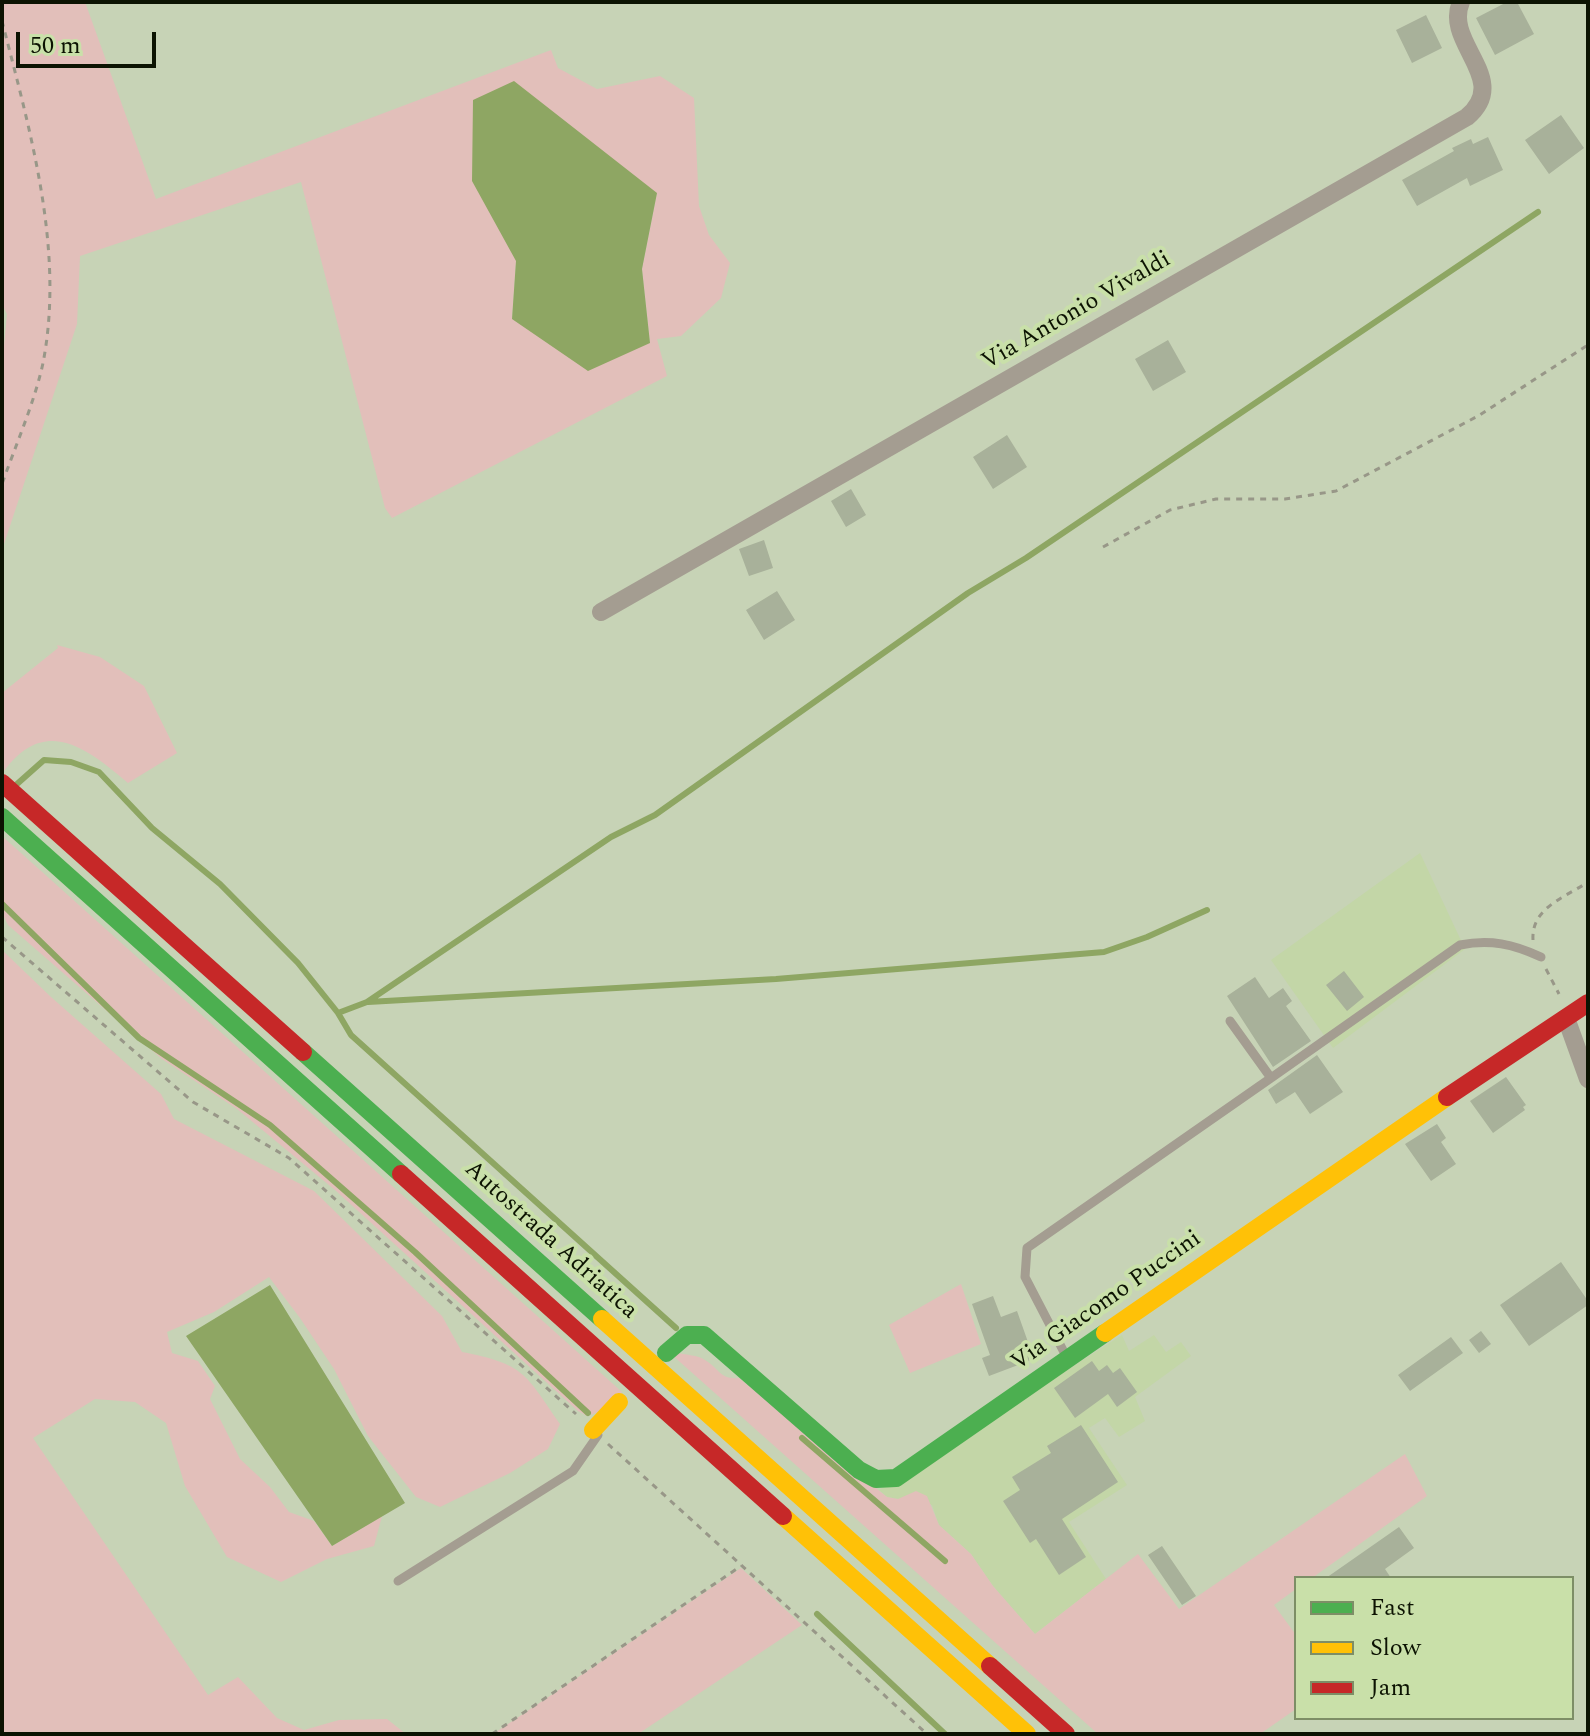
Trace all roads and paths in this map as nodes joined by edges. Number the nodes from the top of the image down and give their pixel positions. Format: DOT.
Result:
graph roads {
  1 [pos="1461,2"];
  2 [pos="2,21"];
  3 [pos="1588,345"];
  4 [pos="2,484"];
  5 [pos="1103,547"];
  6 [pos="601,612"];
  7 [pos="2,783"];
  8 [pos="2,817"];
  9 [pos="1588,882"];
  10 [pos="2,937"];
  11 [pos="1541,957"];
  12 [pos="1588,1003"];
  13 [pos="1568,1017"];
  14 [pos="1230,1021"];
  15 [pos="1271,1078"];
  16 [pos="1588,1079"];
  17 [pos="666,1353"];
  18 [pos="1068,1359"];
  19 [pos="619,1402"];
  20 [pos="596,1432"];
  21 [pos="741,1566"];
  22 [pos="398,1581"];
  23 [pos="492,1734"];
  24 [pos="927,1734"];
  25 [pos="1027,1734"];
  26 [pos="1066,1734"];
  1 -- 6 [label="street, Via Antonio Vivaldi"];
  2 -- 4 [label="path"];
  3 -- 5 [label="path"];
  7 -- 26 [label="main road, Autostrada Adriatica"];
  8 -- 25 [label="main road, Autostrada Adriatica"];
  9 -- 11 [label="path"];
  10 -- 20 [label="path"];
  11 -- 13 [label="path"];
  11 -- 15 [label="lane"];
  12 -- 13 [label="main road, Via Giacomo Puccini"];
  13 -- 16 [label="street"];
  13 -- 18 [label="main road, Via Giacomo Puccini"];
  14 -- 15 [label="lane"];
  15 -- 18 [label="lane"];
  17 -- 18 [label="main road, Via Giacomo Puccini"];
  19 -- 20 [label="main road"];
  20 -- 21 [label="path"];
  20 -- 22 [label="lane"];
  21 -- 23 [label="path"];
  21 -- 24 [label="path"];
}
